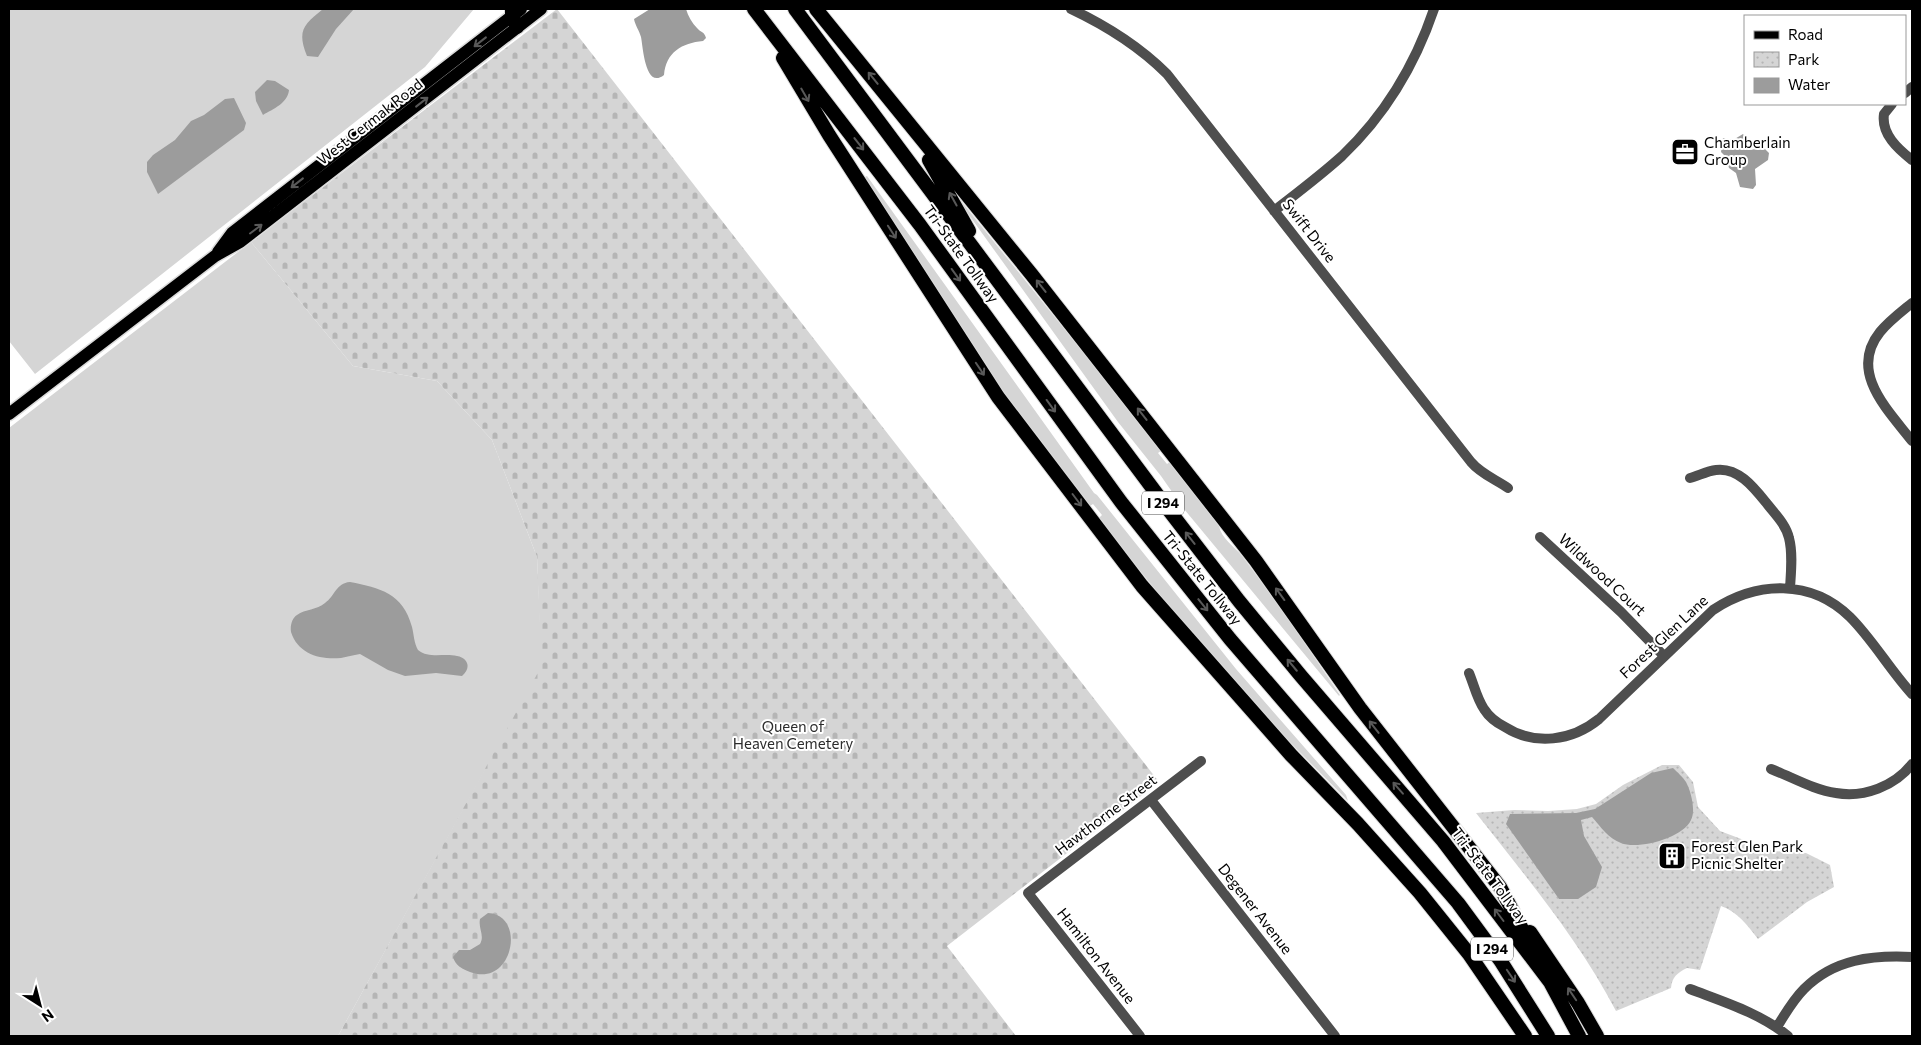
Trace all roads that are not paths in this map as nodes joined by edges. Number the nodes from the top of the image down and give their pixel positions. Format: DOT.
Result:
graph roads {
  1 [pos="541,9"];
  2 [pos="753,9"];
  3 [pos="795,9"];
  4 [pos="816,9"];
  5 [pos="1072,9"];
  6 [pos="1434,9"];
  7 [pos="516,15"];
  8 [pos="1891,105"];
  9 [pos="895,106"];
  10 [pos="1912,160"];
  11 [pos="1274,211"];
  12 [pos="982,259"];
  13 [pos="1912,303"];
  14 [pos="9,414"];
  15 [pos="1912,441"];
  16 [pos="1690,478"];
  17 [pos="1508,488"];
  18 [pos="1540,537"];
  19 [pos="1790,588"];
  20 [pos="1664,656"];
  21 [pos="1469,673"];
  22 [pos="1912,694"];
  23 [pos="1201,761"];
  24 [pos="1912,764"];
  25 [pos="1771,769"];
  26 [pos="1151,800"];
  27 [pos="1500,887"];
  28 [pos="1028,894"];
  29 [pos="1912,957"];
  30 [pos="1550,982"];
  31 [pos="1690,990"];
  32 [pos="1777,1027"];
  33 [pos="1140,1036"];
  34 [pos="1335,1036"];
  35 [pos="1525,1036"];
  36 [pos="1548,1036"];
  37 [pos="1579,1036"];
  38 [pos="1597,1036"];
  39 [pos="1788,1036"];
  1 -- 7 [label="main road, West Cermak Road"];
  2 -- 35 [label="highway, one-way"];
  2 -- 36 [label="highway, Tri-State Tollway / I 294, one-way"];
  3 -- 12 [label="highway, Tri-State Tollway / I 294"];
  9 -- 4 [label="highway, one-way"];
  5 -- 11 [label="street, Swift Drive"];
  6 -- 11 [label="street"];
  7 -- 14 [label="main road, West Cermak Road"];
  8 -- 10 [label="street"];
  12 -- 9 [label="highway, one-way"];
  27 -- 9 [label="highway, one-way"];
  11 -- 17 [label="street, Swift Drive"];
  30 -- 12 [label="highway, Tri-State Tollway / I 294, one-way"];
  13 -- 15 [label="street"];
  16 -- 19 [label="street"];
  18 -- 20 [label="street, Wildwood Court"];
  19 -- 20 [label="street, Forest Glen Lane"];
  19 -- 22 [label="street, Forest Glen Lane"];
  20 -- 21 [label="street, Forest Glen Lane"];
  23 -- 26 [label="street, Hawthorne Street"];
  24 -- 25 [label="street"];
  26 -- 28 [label="street, Hawthorne Street"];
  26 -- 34 [label="street, Degener Avenue"];
  27 -- 30 [label="highway"];
  38 -- 27 [label="highway, one-way"];
  28 -- 33 [label="street, Hamilton Avenue"];
  29 -- 32 [label="street"];
  30 -- 37 [label="highway, Tri-State Tollway / I 294"];
  31 -- 32 [label="street"];
  32 -- 39 [label="street"];
}
